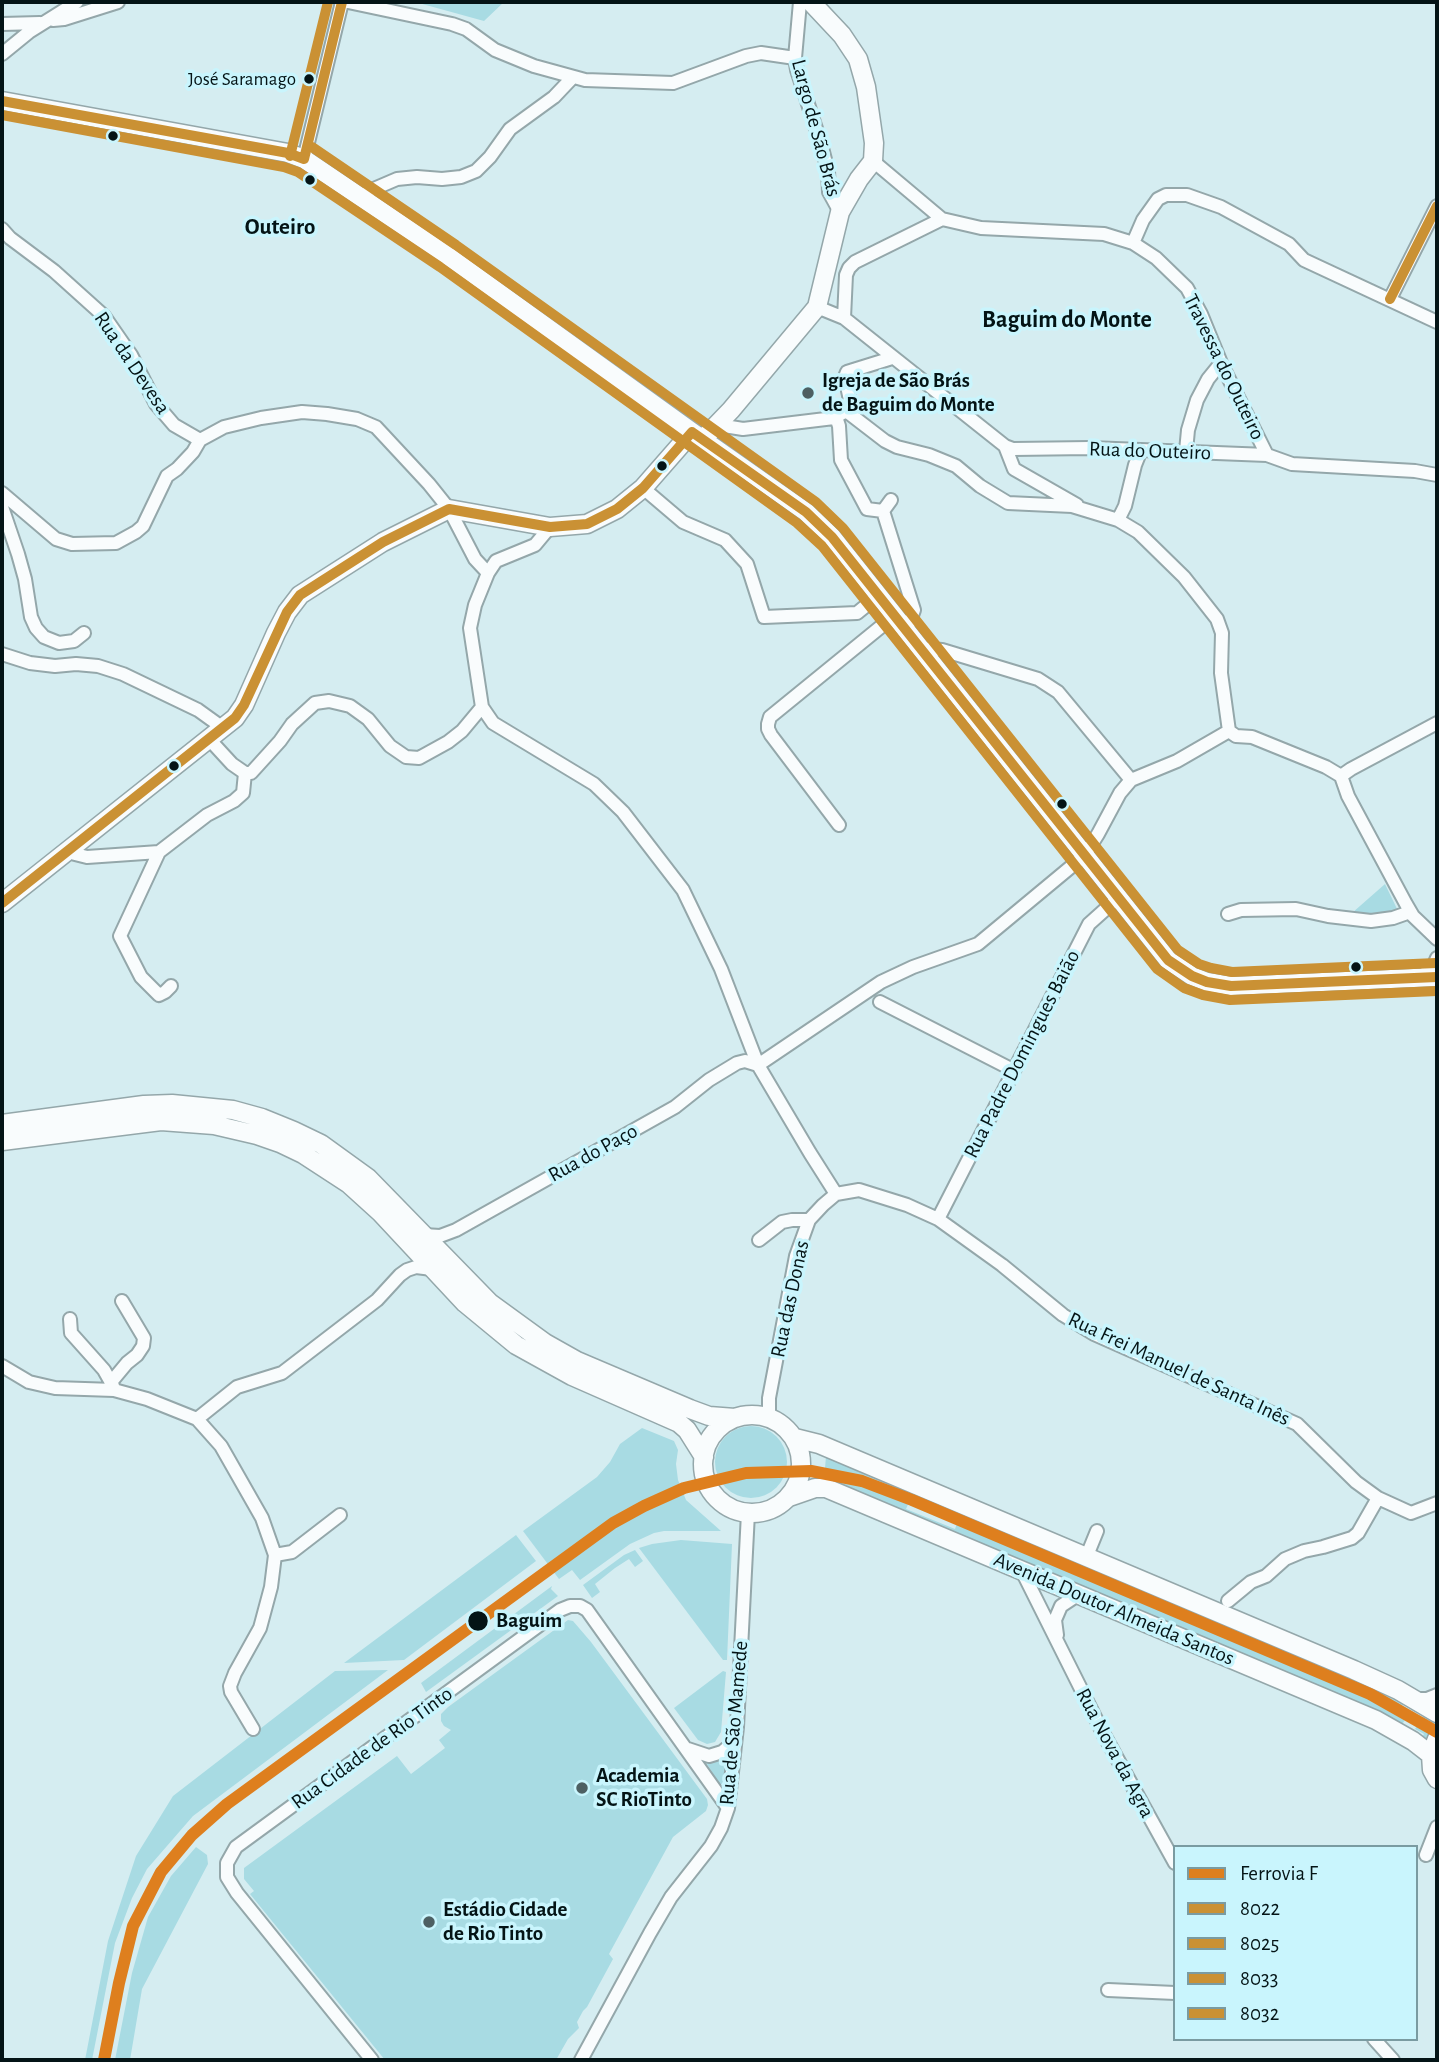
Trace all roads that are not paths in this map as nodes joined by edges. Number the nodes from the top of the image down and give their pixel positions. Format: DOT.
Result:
graph roads {
  1 [pos="77,2"];
  2 [pos="118,2"];
  3 [pos="342,2"];
  4 [pos="348,2"];
  5 [pos="800,2"];
  6 [pos="811,2"];
  7 [pos="46,22"];
  8 [pos="2,24"];
  9 [pos="2,54"];
  10 [pos="795,58"];
  11 [pos="573,77"];
  12 [pos="2,101"];
  13 [pos="304,159"];
  14 [pos="873,161"];
  15 [pos="362,197"];
  16 [pos="1437,206"];
  17 [pos="840,212"];
  18 [pos="942,219"];
  19 [pos="2,229"];
  20 [pos="1133,243"];
  21 [pos="1390,299"];
  22 [pos="817,307"];
  23 [pos="844,318"];
  24 [pos="1437,322"];
  25 [pos="892,358"];
  26 [pos="1221,363"];
  27 [pos="846,411"];
  28 [pos="834,418"];
  29 [pos="718,425"];
  30 [pos="697,436"];
  31 [pos="200,439"];
  32 [pos="1005,446"];
  33 [pos="1141,450"];
  34 [pos="1186,451"];
  35 [pos="1267,455"];
  36 [pos="1437,475"];
  37 [pos="643,488"];
  38 [pos="2,498"];
  39 [pos="891,500"];
  40 [pos="449,509"];
  41 [pos="1082,509"];
  42 [pos="883,511"];
  43 [pos="1118,520"];
  44 [pos="550,527"];
  45 [pos="488,573"];
  46 [pos="878,596"];
  47 [pos="894,616"];
  48 [pos="906,632"];
  49 [pos="85,633"];
  50 [pos="919,648"];
  51 [pos="2,654"];
  52 [pos="482,707"];
  53 [pos="1436,727"];
  54 [pos="1229,731"];
  55 [pos="216,733"];
  56 [pos="245,773"];
  57 [pos="1341,776"];
  58 [pos="1132,780"];
  59 [pos="839,825"];
  60 [pos="70,850"];
  61 [pos="159,852"];
  62 [pos="1084,856"];
  63 [pos="1118,898"];
  64 [pos="2,903"];
  65 [pos="1410,912"];
  66 [pos="1228,914"];
  67 [pos="1437,940"];
  68 [pos="1437,958"];
  69 [pos="1428,977"];
  70 [pos="171,986"];
  71 [pos="880,1002"];
  72 [pos="758,1065"];
  73 [pos="1013,1070"];
  74 [pos="2,1124"];
  75 [pos="2,1141"];
  76 [pos="836,1194"];
  77 [pos="938,1219"];
  78 [pos="808,1220"];
  79 [pos="424,1235"];
  80 [pos="759,1240"];
  81 [pos="432,1269"];
  82 [pos="122,1301"];
  83 [pos="70,1320"];
  84 [pos="2,1366"];
  85 [pos="113,1385"];
  86 [pos="769,1417"];
  87 [pos="735,1418"];
  88 [pos="197,1419"];
  89 [pos="795,1438"];
  90 [pos="704,1457"];
  91 [pos="789,1497"];
  92 [pos="1378,1498"];
  93 [pos="1437,1503"];
  94 [pos="748,1513"];
  95 [pos="340,1515"];
  96 [pos="1097,1531"];
  97 [pos="275,1555"];
  98 [pos="1086,1558"];
  99 [pos="1022,1571"];
  100 [pos="1079,1594"];
  101 [pos="1228,1601"];
  102 [pos="1058,1642"];
  103 [pos="1437,1695"];
  104 [pos="1413,1699"];
  105 [pos="1437,1713"];
  106 [pos="253,1729"];
  107 [pos="735,1741"];
  108 [pos="1434,1747"];
  109 [pos="688,1749"];
  110 [pos="1437,1779"];
  111 [pos="728,1808"];
  112 [pos="1437,1827"];
  113 [pos="1426,1855"];
  114 [pos="1173,1859"];
  115 [pos="1108,1990"];
  116 [pos="1173,1993"];
  117 [pos="1376,2041"];
  118 [pos="372,2060"];
  119 [pos="581,2060"];
  120 [pos="1393,2060"];
  1 -- 7 [label="street"];
  2 -- 7 [label="street"];
  3 -- 13 [label="street"];
  4 -- 11 [label="street"];
  5 -- 10 [label="street, Largo de São Brás"];
  6 -- 14 [label="main road"];
  7 -- 8 [label="street"];
  7 -- 9 [label="street"];
  10 -- 11 [label="street"];
  10 -- 17 [label="street, Largo de São Brás"];
  11 -- 15 [label="street"];
  12 -- 13 [label="main road"];
  13 -- 15 [label="main road"];
  14 -- 17 [label="main road, Largo de São Brás"];
  14 -- 18 [label="street"];
  15 -- 30 [label="main road"];
  16 -- 21 [label="street"];
  17 -- 22 [label="main road, Largo de São Brás"];
  18 -- 20 [label="street, Travessa do Outeiro"];
  18 -- 23 [label="street"];
  19 -- 31 [label="street, Rua da Devesa"];
  20 -- 21 [label="street"];
  20 -- 26 [label="street, Travessa do Outeiro"];
  21 -- 24 [label="street"];
  22 -- 23 [label="street"];
  22 -- 29 [label="main road, Largo de São Brás"];
  23 -- 25 [label="street"];
  25 -- 27 [label="street"];
  25 -- 32 [label="street"];
  26 -- 34 [label="street"];
  26 -- 35 [label="street, Travessa do Outeiro"];
  27 -- 28 [label="street"];
  27 -- 41 [label="street"];
  28 -- 29 [label="street"];
  28 -- 42 [label="street"];
  29 -- 30 [label="main road, Largo de São Brás"];
  30 -- 37 [label="main road, Largo de São Brás"];
  30 -- 46 [label="main road"];
  31 -- 38 [label="street"];
  31 -- 40 [label="street"];
  32 -- 33 [label="street, Rua do Outeiro"];
  32 -- 41 [label="street"];
  33 -- 34 [label="street, Rua do Outeiro"];
  33 -- 43 [label="street"];
  34 -- 35 [label="street, Rua do Outeiro"];
  35 -- 36 [label="street, Rua do Outeiro"];
  37 -- 44 [label="main road, Largo de São Brás"];
  37 -- 46 [label="street"];
  38 -- 49 [label="street"];
  39 -- 42 [label="street"];
  40 -- 44 [label="main road, Largo de São Brás"];
  40 -- 45 [label="street"];
  40 -- 55 [label="main road"];
  41 -- 43 [label="street"];
  42 -- 48 [label="street"];
  43 -- 54 [label="street"];
  44 -- 45 [label="street"];
  45 -- 52 [label="street"];
  46 -- 47 [label="main road"];
  47 -- 48 [label="main road"];
  47 -- 59 [label="street"];
  48 -- 50 [label="main road"];
  50 -- 58 [label="street"];
  50 -- 62 [label="main road"];
  51 -- 55 [label="street"];
  52 -- 56 [label="street"];
  52 -- 72 [label="street"];
  53 -- 57 [label="street"];
  54 -- 57 [label="street"];
  54 -- 58 [label="street"];
  55 -- 56 [label="street"];
  55 -- 60 [label="main road"];
  56 -- 61 [label="street"];
  57 -- 65 [label="street"];
  58 -- 62 [label="street"];
  60 -- 61 [label="street"];
  60 -- 64 [label="main road"];
  61 -- 70 [label="street"];
  62 -- 63 [label="main road"];
  62 -- 72 [label="street"];
  63 -- 69 [label="main road"];
  63 -- 73 [label="street, Rua Padre Domingues Baião"];
  65 -- 66 [label="street"];
  65 -- 67 [label="street"];
  68 -- 69 [label="street"];
  71 -- 73 [label="street"];
  72 -- 76 [label="street"];
  72 -- 79 [label="street, Rua do Paço"];
  73 -- 77 [label="street, Rua Padre Domingues Baião"];
  74 -- 79 [label="main road"];
  75 -- 81 [label="main road"];
  76 -- 77 [label="street, Rua Frei Manuel de Santa Inês"];
  76 -- 78 [label="street, Rua das Donas"];
  77 -- 92 [label="street, Rua Frei Manuel de Santa Inês"];
  78 -- 80 [label="street"];
  78 -- 86 [label="street, Rua das Donas"];
  79 -- 87 [label="main road"];
  81 -- 88 [label="street"];
  81 -- 90 [label="main road"];
  82 -- 85 [label="street"];
  83 -- 85 [label="street"];
  84 -- 85 [label="street"];
  85 -- 88 [label="street"];
  86 -- 87 [label="main road"];
  86 -- 89 [label="main road"];
  87 -- 90 [label="main road"];
  88 -- 97 [label="street"];
  89 -- 91 [label="main road"];
  89 -- 98 [label="main road, Avenida Doutor Almeida Santos"];
  90 -- 94 [label="main road"];
  91 -- 94 [label="main road"];
  91 -- 99 [label="main road, Avenida Doutor Almeida Santos"];
  92 -- 93 [label="street, Rua Frei Manuel de Santa Inês"];
  92 -- 101 [label="street"];
  94 -- 107 [label="street, Rua de São Mamede"];
  95 -- 97 [label="street"];
  96 -- 98 [label="street"];
  97 -- 106 [label="street"];
  98 -- 104 [label="main road, Avenida Doutor Almeida Santos"];
  99 -- 100 [label="main road, Avenida Doutor Almeida Santos"];
  99 -- 102 [label="street, Rua Nova da Agra"];
  100 -- 102 [label="street, Rua Nova da Agra"];
  100 -- 108 [label="main road, Avenida Doutor Almeida Santos"];
  102 -- 114 [label="street, Rua Nova da Agra"];
  103 -- 104 [label="street"];
  104 -- 105 [label="main road, Avenida Doutor Almeida Santos"];
  107 -- 109 [label="street"];
  107 -- 111 [label="street, Rua de São Mamede"];
  108 -- 110 [label="main road"];
  109 -- 111 [label="street, Rua Cidade de Rio Tinto"];
  109 -- 118 [label="street, Rua Cidade de Rio Tinto"];
  111 -- 119 [label="street, Rua de São Mamede"];
  112 -- 113 [label="street"];
  115 -- 116 [label="street"];
  117 -- 120 [label="street"];
}
